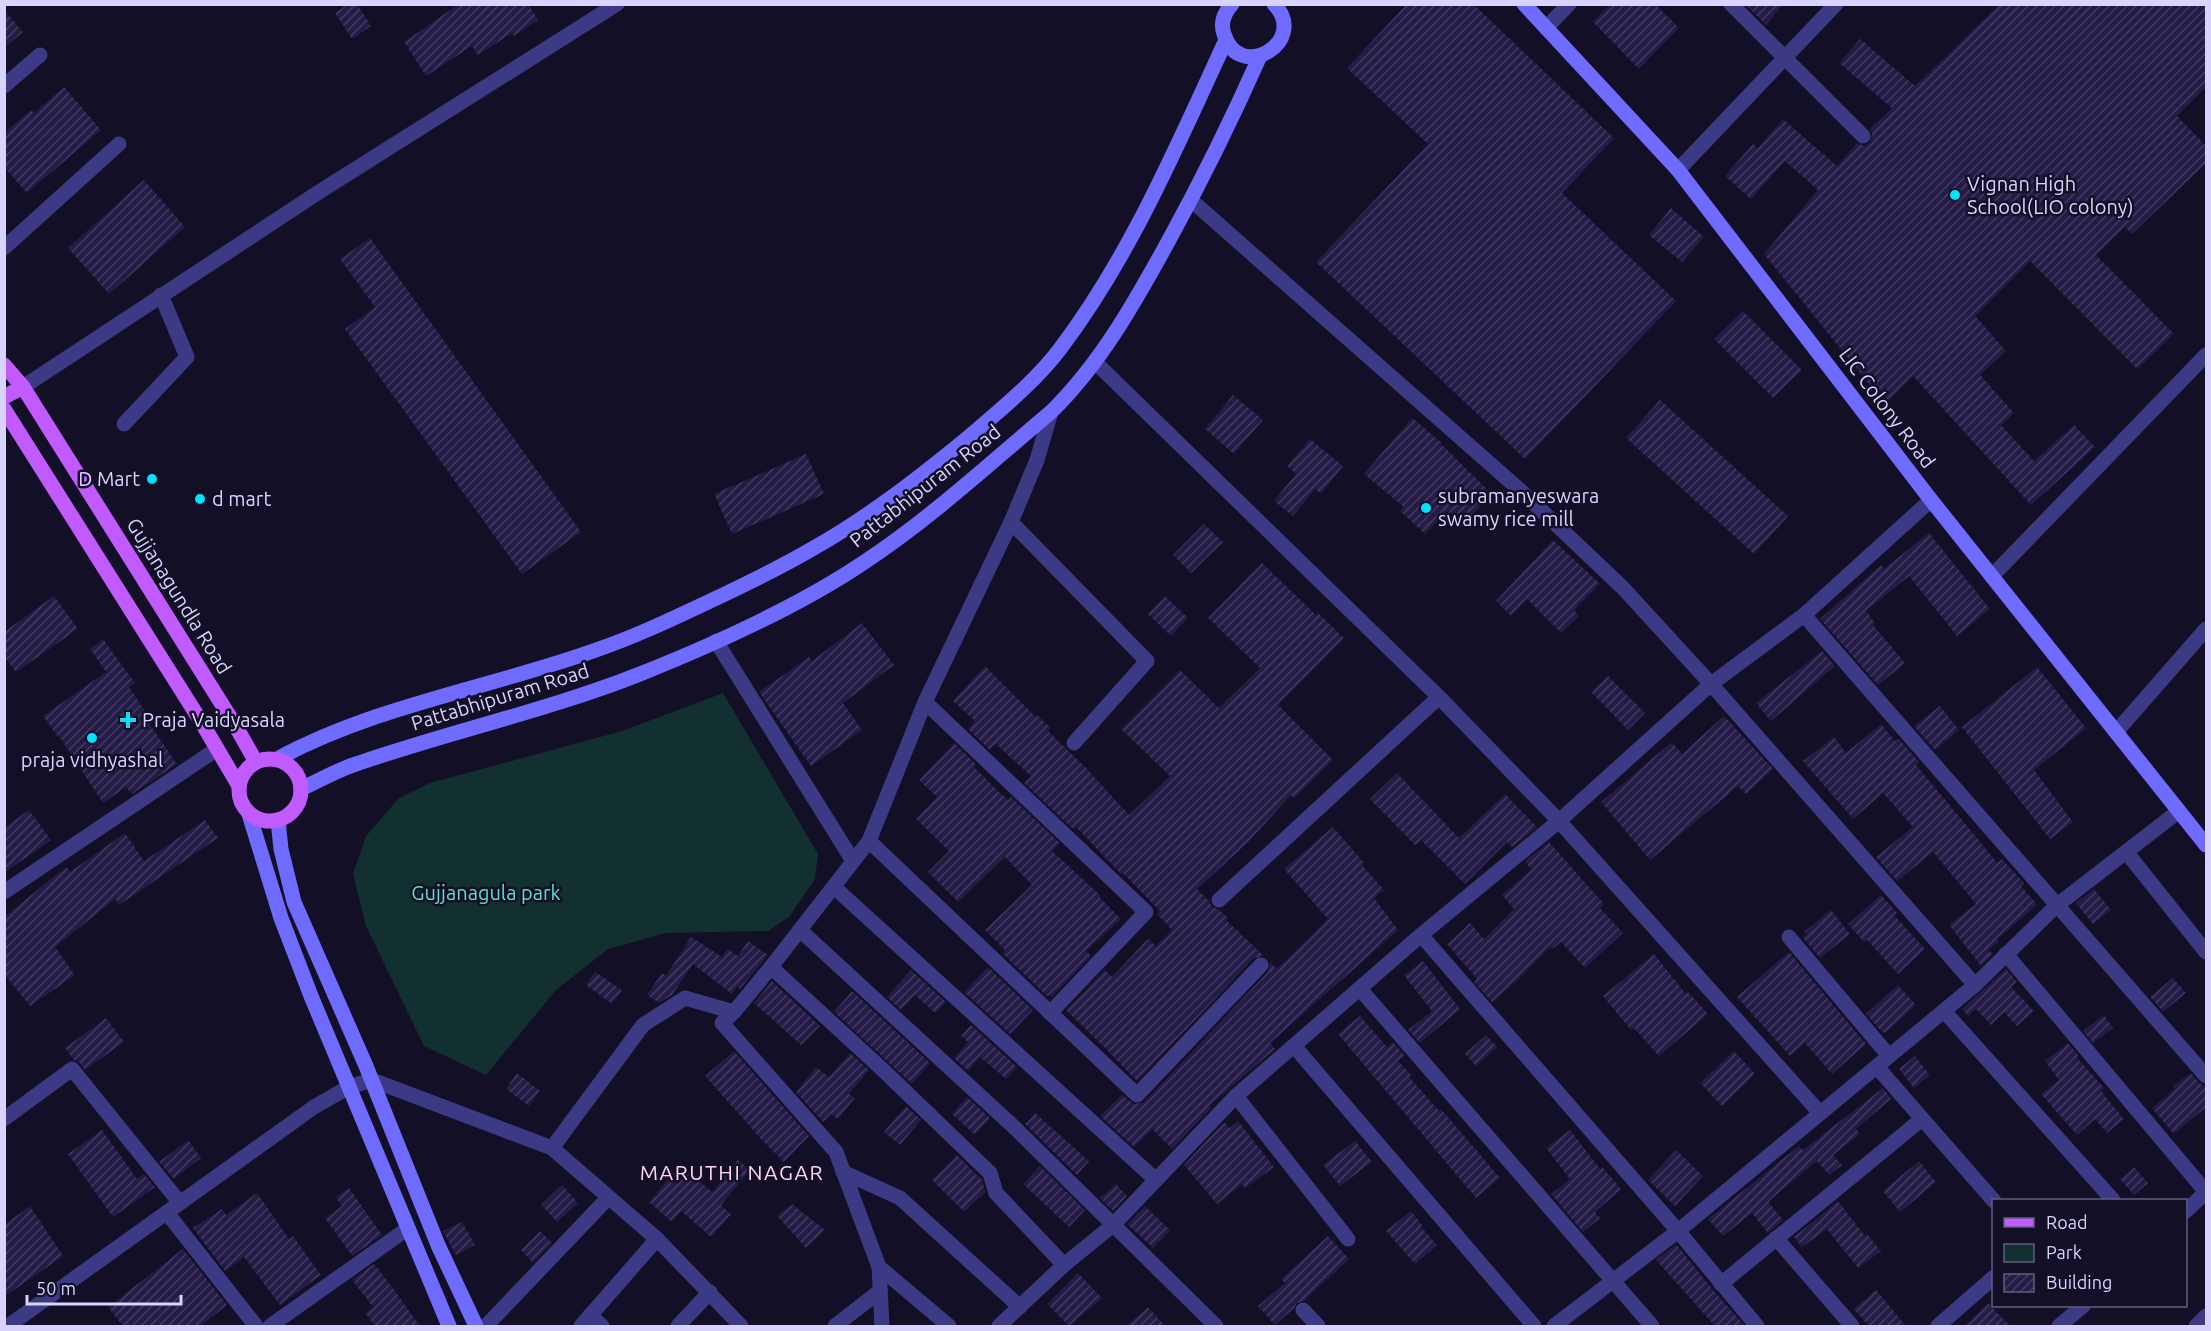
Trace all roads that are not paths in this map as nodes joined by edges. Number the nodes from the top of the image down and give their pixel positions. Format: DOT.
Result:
graph roads {
  1 [pos="617,4"];
  2 [pos="1524,4"];
  3 [pos="1569,4"];
  4 [pos="1731,4"];
  5 [pos="1836,4"];
  6 [pos="1226,7"];
  7 [pos="1282,9"];
  8 [pos="1546,28"];
  9 [pos="1226,40"];
  10 [pos="40,55"];
  11 [pos="1260,56"];
  12 [pos="1784,59"];
  13 [pos="4,86"];
  14 [pos="1863,136"];
  15 [pos="119,144"];
  16 [pos="1678,170"];
  17 [pos="1191,200"];
  18 [pos="4,248"];
  19 [pos="162,295"];
  20 [pos="2206,355"];
  21 [pos="1095,362"];
  22 [pos="4,365"];
  23 [pos="23,387"];
  24 [pos="4,397"];
  25 [pos="4,409"];
  26 [pos="1051,412"];
  27 [pos="124,424"];
  28 [pos="1931,500"];
  29 [pos="1011,522"];
  30 [pos="1992,576"];
  31 [pos="1804,615"];
  32 [pos="2206,628"];
  33 [pos="716,641"];
  34 [pos="1711,684"];
  35 [pos="1439,697"];
  36 [pos="925,702"];
  37 [pos="2116,732"];
  38 [pos="1074,743"];
  39 [pos="217,749"];
  40 [pos="277,759"];
  41 [pos="256,762"];
  42 [pos="239,786"];
  43 [pos="301,789"];
  44 [pos="2180,811"];
  45 [pos="249,814"];
  46 [pos="278,820"];
  47 [pos="1559,821"];
  48 [pos="869,841"];
  49 [pos="2206,845"];
  50 [pos="2127,853"];
  51 [pos="853,861"];
  52 [pos="834,887"];
  53 [pos="4,892"];
  54 [pos="1220,900"];
  55 [pos="2056,906"];
  56 [pos="800,930"];
  57 [pos="1421,935"];
  58 [pos="1788,937"];
  59 [pos="2206,952"];
  60 [pos="2006,954"];
  61 [pos="1261,965"];
  62 [pos="771,967"];
  63 [pos="1975,985"];
  64 [pos="1360,989"];
  65 [pos="1944,1011"];
  66 [pos="734,1012"];
  67 [pos="1050,1013"];
  68 [pos="1294,1046"];
  69 [pos="1889,1056"];
  70 [pos="1876,1066"];
  71 [pos="2206,1076"];
  72 [pos="372,1080"];
  73 [pos="349,1087"];
  74 [pos="1236,1096"];
  75 [pos="1820,1113"];
  76 [pos="4,1119"];
  77 [pos="1922,1119"];
  78 [pos="552,1148"];
  79 [pos="843,1172"];
  80 [pos="1156,1180"];
  81 [pos="2206,1192"];
  82 [pos="608,1198"];
  83 [pos="1992,1199"];
  84 [pos="2112,1199"];
  85 [pos="180,1203"];
  86 [pos="2187,1210"];
  87 [pos="167,1213"];
  88 [pos="1113,1225"];
  89 [pos="407,1229"];
  90 [pos="1678,1232"];
  91 [pos="1776,1238"];
  92 [pos="657,1239"];
  93 [pos="1348,1239"];
  94 [pos="1064,1265"];
  95 [pos="879,1267"];
  96 [pos="1992,1279"];
  97 [pos="1612,1282"];
  98 [pos="1721,1284"];
  99 [pos="880,1291"];
  100 [pos="710,1292"];
  101 [pos="1020,1307"];
  102 [pos="2081,1307"];
  103 [pos="1303,1310"];
  104 [pos="2206,1316"];
  105 [pos="586,1321"];
  106 [pos="13,1325"];
  107 [pos="256,1326"];
  108 [pos="270,1326"];
  109 [pos="449,1326"];
  110 [pos="476,1326"];
  111 [pos="486,1326"];
  112 [pos="602,1326"];
  113 [pos="678,1326"];
  114 [pos="741,1326"];
  115 [pos="835,1326"];
  116 [pos="882,1326"];
  117 [pos="950,1326"];
  118 [pos="999,1326"];
  119 [pos="1216,1326"];
  120 [pos="1318,1326"];
  121 [pos="1534,1326"];
  122 [pos="1554,1326"];
  123 [pos="1652,1326"];
  124 [pos="1757,1326"];
  125 [pos="1852,1326"];
  126 [pos="1938,1326"];
  127 [pos="2060,1326"];
  128 [pos="2196,1326"];
  1 -- 19 [label="street"];
  2 -- 8 [label="street, LIC Colony Road"];
  3 -- 8 [label="street"];
  4 -- 12 [label="street"];
  5 -- 12 [label="street"];
  6 -- 9 [label="street"];
  7 -- 11 [label="street"];
  8 -- 16 [label="street, LIC Colony Road"];
  9 -- 11 [label="street"];
  9 -- 40 [label="street, Pattabhipuram Road"];
  10 -- 13 [label="street"];
  11 -- 17 [label="street, Pattabhipuram Road"];
  12 -- 14 [label="street"];
  12 -- 16 [label="street"];
  15 -- 18 [label="street"];
  16 -- 28 [label="street, LIC Colony Road"];
  17 -- 21 [label="street, Pattabhipuram Road"];
  17 -- 34 [label="street"];
  19 -- 23 [label="street"];
  19 -- 27 [label="street"];
  20 -- 30 [label="street"];
  21 -- 26 [label="street, Pattabhipuram Road"];
  21 -- 35 [label="street"];
  22 -- 23 [label="main road, Gujjanagundla Road"];
  23 -- 24 [label="main road"];
  23 -- 41 [label="main road, Gujjanagundla Road"];
  25 -- 39 [label="main road"];
  26 -- 29 [label="street"];
  26 -- 33 [label="street, Pattabhipuram Road"];
  28 -- 30 [label="street, LIC Colony Road"];
  28 -- 31 [label="street"];
  29 -- 36 [label="street"];
  29 -- 38 [label="street"];
  30 -- 37 [label="street, LIC Colony Road"];
  31 -- 34 [label="street"];
  31 -- 55 [label="street"];
  32 -- 37 [label="street"];
  33 -- 43 [label="street, Pattabhipuram Road"];
  33 -- 51 [label="street"];
  34 -- 47 [label="street"];
  34 -- 63 [label="street"];
  35 -- 47 [label="street"];
  35 -- 54 [label="street"];
  36 -- 48 [label="street"];
  36 -- 67 [label="street"];
  37 -- 44 [label="street, LIC Colony Road"];
  39 -- 42 [label="main road"];
  39 -- 53 [label="street"];
  40 -- 41 [label="main road"];
  40 -- 43 [label="main road"];
  41 -- 42 [label="main road"];
  42 -- 45 [label="main road"];
  43 -- 46 [label="main road"];
  44 -- 49 [label="street, LIC Colony Road"];
  44 -- 50 [label="street"];
  45 -- 46 [label="main road"];
  45 -- 73 [label="street"];
  46 -- 72 [label="street"];
  47 -- 57 [label="street"];
  47 -- 75 [label="street"];
  48 -- 51 [label="street"];
  48 -- 67 [label="street"];
  50 -- 55 [label="street"];
  50 -- 59 [label="street"];
  51 -- 52 [label="street"];
  52 -- 56 [label="street"];
  52 -- 80 [label="street"];
  55 -- 60 [label="street"];
  55 -- 71 [label="street"];
  56 -- 62 [label="street"];
  56 -- 88 [label="street"];
  57 -- 64 [label="street"];
  57 -- 90 [label="street"];
  58 -- 69 [label="street"];
  60 -- 63 [label="street"];
  60 -- 81 [label="street"];
  61 -- 67 [label="street"];
  62 -- 66 [label="street"];
  62 -- 94 [label="street"];
  63 -- 65 [label="street"];
  64 -- 68 [label="street"];
  64 -- 97 [label="street"];
  65 -- 69 [label="street"];
  65 -- 84 [label="street"];
  66 -- 78 [label="street"];
  66 -- 79 [label="street"];
  68 -- 74 [label="street"];
  68 -- 121 [label="street"];
  69 -- 70 [label="street"];
  70 -- 75 [label="street"];
  70 -- 77 [label="street"];
  72 -- 73 [label="street"];
  72 -- 78 [label="street"];
  72 -- 110 [label="street"];
  73 -- 85 [label="street"];
  73 -- 89 [label="street"];
  74 -- 80 [label="street"];
  74 -- 93 [label="street"];
  75 -- 90 [label="street"];
  76 -- 85 [label="street"];
  77 -- 83 [label="street"];
  77 -- 91 [label="street"];
  78 -- 82 [label="street"];
  79 -- 95 [label="street"];
  79 -- 101 [label="street"];
  80 -- 88 [label="street"];
  81 -- 86 [label="street"];
  82 -- 92 [label="street"];
  82 -- 111 [label="street"];
  85 -- 87 [label="street"];
  87 -- 106 [label="street"];
  87 -- 107 [label="street"];
  88 -- 94 [label="street"];
  88 -- 119 [label="street"];
  89 -- 108 [label="street"];
  89 -- 109 [label="street"];
  90 -- 97 [label="street"];
  90 -- 98 [label="street"];
  91 -- 98 [label="street"];
  91 -- 125 [label="street"];
  92 -- 100 [label="street"];
  92 -- 105 [label="street"];
  94 -- 101 [label="street"];
  95 -- 99 [label="street"];
  95 -- 117 [label="street"];
  96 -- 126 [label="street"];
  97 -- 122 [label="street"];
  97 -- 123 [label="street"];
  98 -- 124 [label="street"];
  99 -- 115 [label="street"];
  99 -- 116 [label="street"];
  100 -- 113 [label="street"];
  100 -- 114 [label="street"];
  101 -- 118 [label="street"];
  102 -- 127 [label="street"];
  103 -- 120 [label="street"];
  104 -- 128 [label="street"];
  105 -- 112 [label="street"];
}
